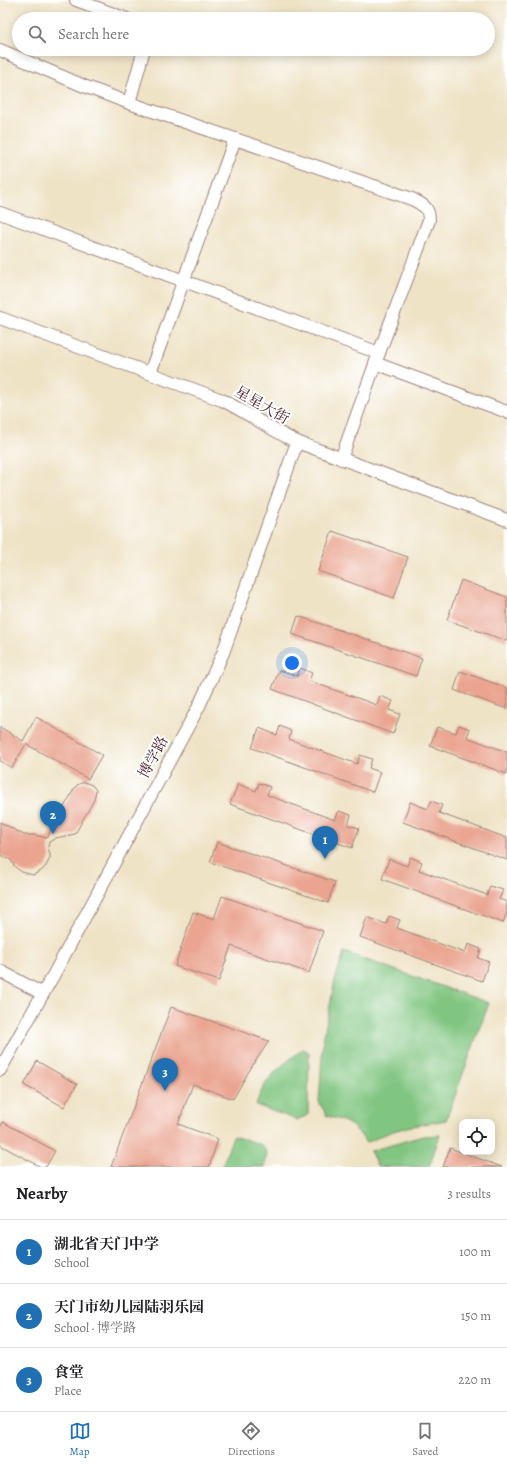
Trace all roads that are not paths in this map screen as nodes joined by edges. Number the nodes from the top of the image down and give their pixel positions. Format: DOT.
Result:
graph roads {
  1 [pos="76,0"];
  2 [pos="108,12"];
  3 [pos="0,50"];
  4 [pos="12,55"];
  5 [pos="14,56"];
  6 [pos="142,56"];
  7 [pos="129,102"];
  8 [pos="235,139"];
  9 [pos="0,213"];
  10 [pos="183,281"];
  11 [pos="0,318"];
  12 [pos="377,358"];
  13 [pos="150,373"];
  14 [pos="507,412"];
  15 [pos="297,442"];
  16 [pos="341,459"];
  17 [pos="507,520"];
  18 [pos="0,971"];
  19 [pos="42,994"];
  20 [pos="0,1070"];
  1 -- 2 [label="street"];
  3 -- 4 [label="street"];
  5 -- 7 [label="street"];
  6 -- 7 [label="street"];
  7 -- 8 [label="street"];
  8 -- 10 [label="street"];
  8 -- 12 [label="street"];
  9 -- 10 [label="street"];
  10 -- 12 [label="street"];
  10 -- 13 [label="street"];
  11 -- 13 [label="street, 星星大街"];
  12 -- 14 [label="street"];
  12 -- 16 [label="street"];
  13 -- 15 [label="street, 星星大街"];
  15 -- 16 [label="street, 星星大街"];
  15 -- 19 [label="street, 博学路"];
  16 -- 17 [label="street, 星星大街"];
  18 -- 19 [label="street"];
  19 -- 20 [label="street, 博学路"];
}
